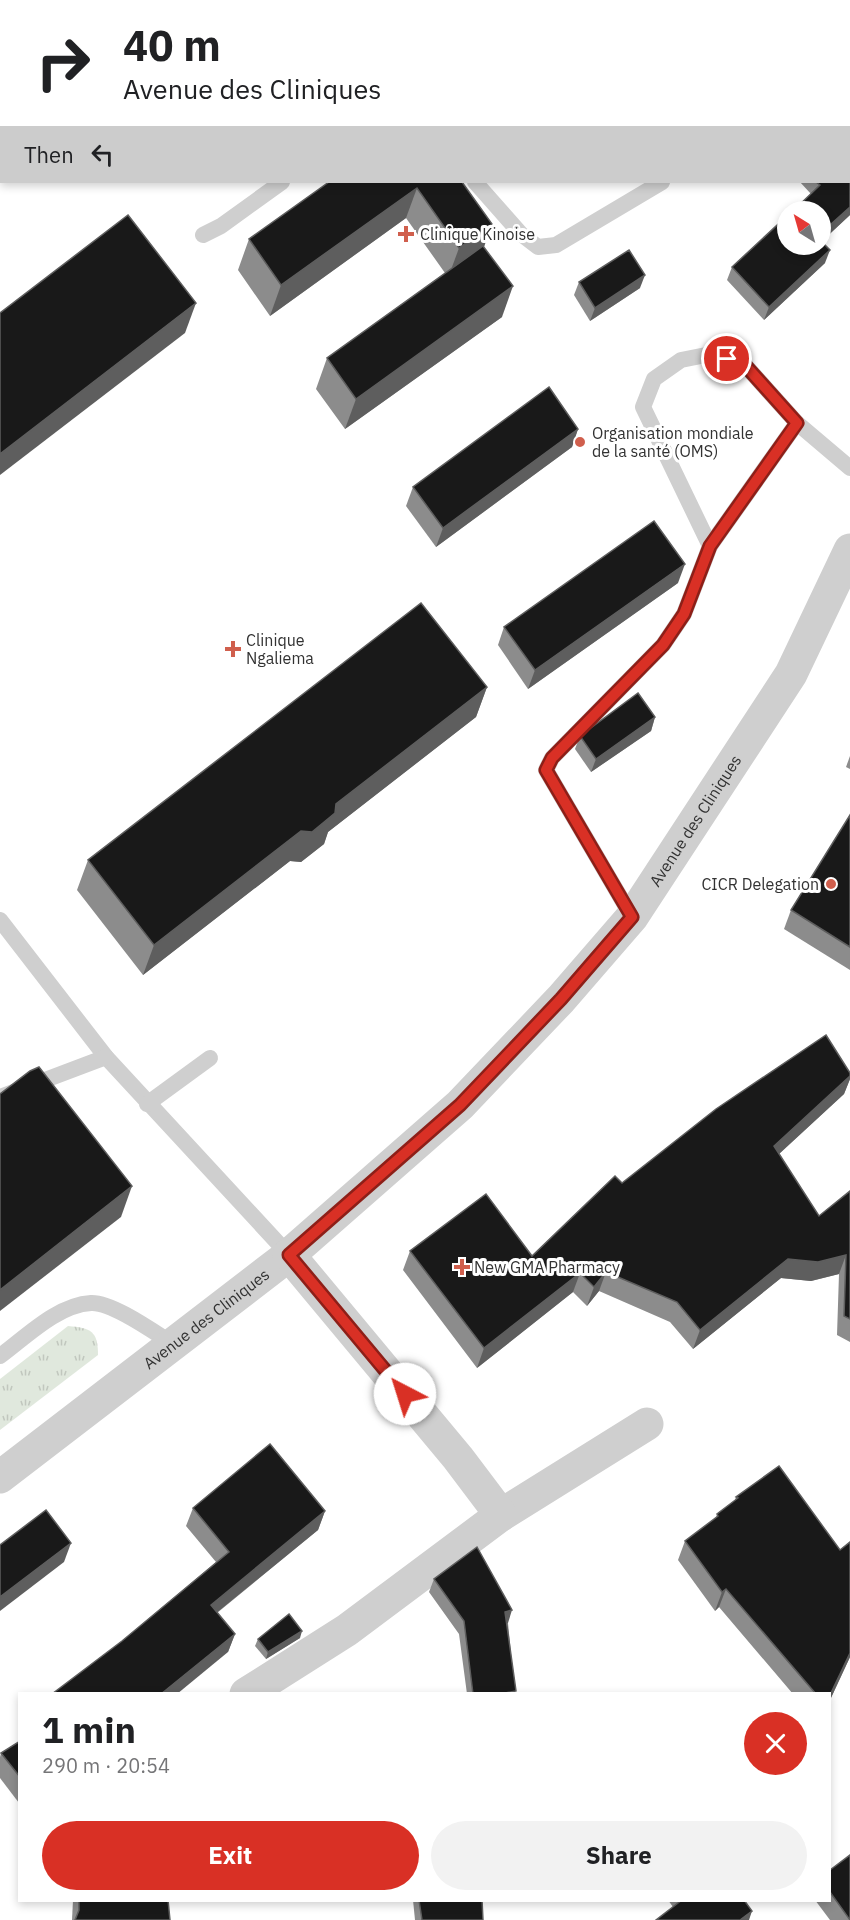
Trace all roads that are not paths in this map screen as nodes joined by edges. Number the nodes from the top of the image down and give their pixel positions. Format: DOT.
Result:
graph roads {
  1 [pos="281,183"];
  2 [pos="476,183"];
  3 [pos="658,183"];
  4 [pos="634,190"];
  5 [pos="203,235"];
  6 [pos="797,423"];
  7 [pos="850,468"];
  8 [pos="710,546"];
  9 [pos="850,550"];
  10 [pos="632,917"];
  11 [pos="0,920"];
  12 [pos="106,1057"];
  13 [pos="210,1058"];
  14 [pos="0,1097"];
  15 [pos="147,1104"];
  16 [pos="289,1255"];
  17 [pos="173,1344"];
  18 [pos="0,1356"];
  19 [pos="647,1424"];
  20 [pos="0,1477"];
  21 [pos="501,1515"];
  22 [pos="249,1692"];
  1 -- 5 [label="lane"];
  2 -- 4 [label="lane"];
  3 -- 4 [label="lane"];
  6 -- 7 [label="lane"];
  6 -- 8 [label="lane"];
  6 -- 8 [label="lane"];
  8 -- 10 [label="lane"];
  9 -- 10 [label="street, Avenue des Cliniques"];
  10 -- 16 [label="street, Avenue des Cliniques"];
  11 -- 12 [label="lane"];
  12 -- 14 [label="lane"];
  12 -- 15 [label="lane"];
  13 -- 15 [label="lane"];
  15 -- 16 [label="lane"];
  16 -- 17 [label="street, Avenue des Cliniques"];
  16 -- 21 [label="street"];
  17 -- 18 [label="lane"];
  17 -- 20 [label="street, Avenue des Cliniques"];
  19 -- 21 [label="street"];
  21 -- 22 [label="street"];
}
